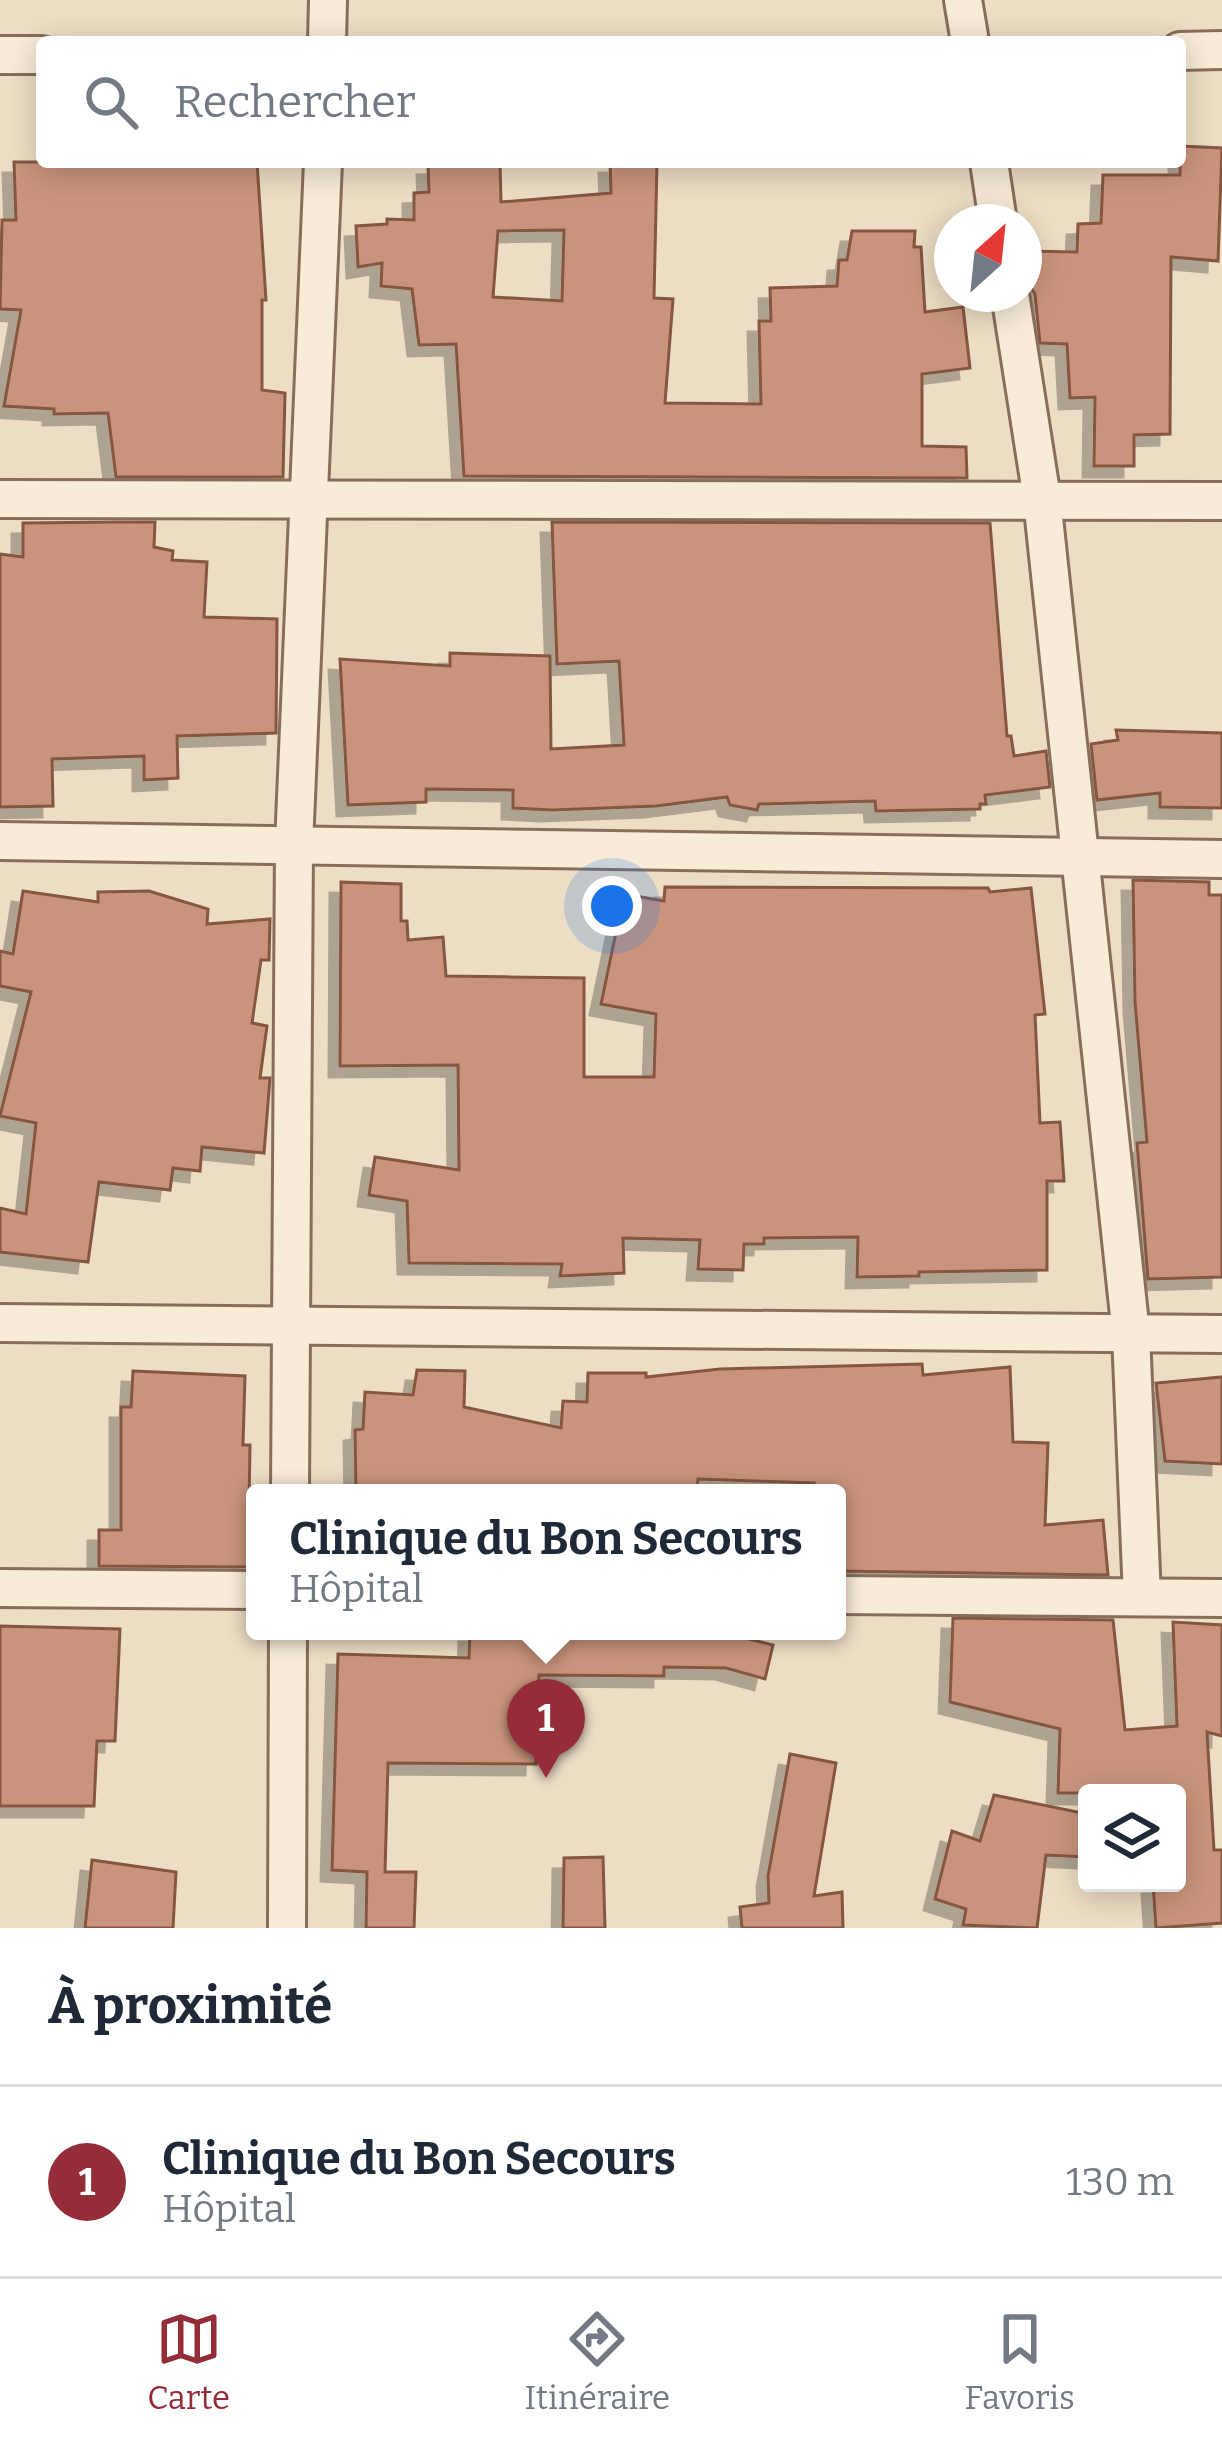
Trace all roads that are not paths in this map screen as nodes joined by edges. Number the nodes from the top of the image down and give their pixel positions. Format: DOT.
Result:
graph roads {
  1 [pos="328,0"];
  2 [pos="963,0"];
  3 [pos="327,36"];
  4 [pos="969,36"];
  5 [pos="1222,50"];
  6 [pos="1186,51"];
  7 [pos="0,55"];
  8 [pos="36,55"];
  9 [pos="323,168"];
  10 [pos="990,168"];
  11 [pos="995,204"];
  12 [pos="1013,312"];
  13 [pos="310,497"];
  14 [pos="0,499"];
  15 [pos="1042,499"];
  16 [pos="1222,501"];
  17 [pos="0,841"];
  18 [pos="294,845"];
  19 [pos="1079,857"];
  20 [pos="1222,859"];
  21 [pos="0,1323"];
  22 [pos="293,1324"];
  23 [pos="1131,1334"];
  24 [pos="1222,1334"];
  25 [pos="290,1484"];
  26 [pos="0,1588"];
  27 [pos="246,1590"];
  28 [pos="846,1594"];
  29 [pos="1142,1597"];
  30 [pos="1222,1598"];
  31 [pos="288,1640"];
  32 [pos="287,1928"];
  1 -- 3 [label="street"];
  2 -- 4 [label="street"];
  5 -- 6 [label="street"];
  7 -- 8 [label="street"];
  9 -- 13 [label="street"];
  10 -- 11 [label="street"];
  12 -- 15 [label="street"];
  13 -- 14 [label="street"];
  13 -- 15 [label="street"];
  13 -- 18 [label="street"];
  15 -- 16 [label="street"];
  15 -- 19 [label="street"];
  17 -- 18 [label="street"];
  18 -- 19 [label="street"];
  18 -- 22 [label="street"];
  19 -- 20 [label="street"];
  19 -- 23 [label="street"];
  21 -- 22 [label="street"];
  22 -- 23 [label="street"];
  22 -- 25 [label="street"];
  23 -- 24 [label="street"];
  23 -- 29 [label="street"];
  26 -- 27 [label="street"];
  28 -- 29 [label="street"];
  29 -- 30 [label="street"];
  31 -- 32 [label="street"];
}
